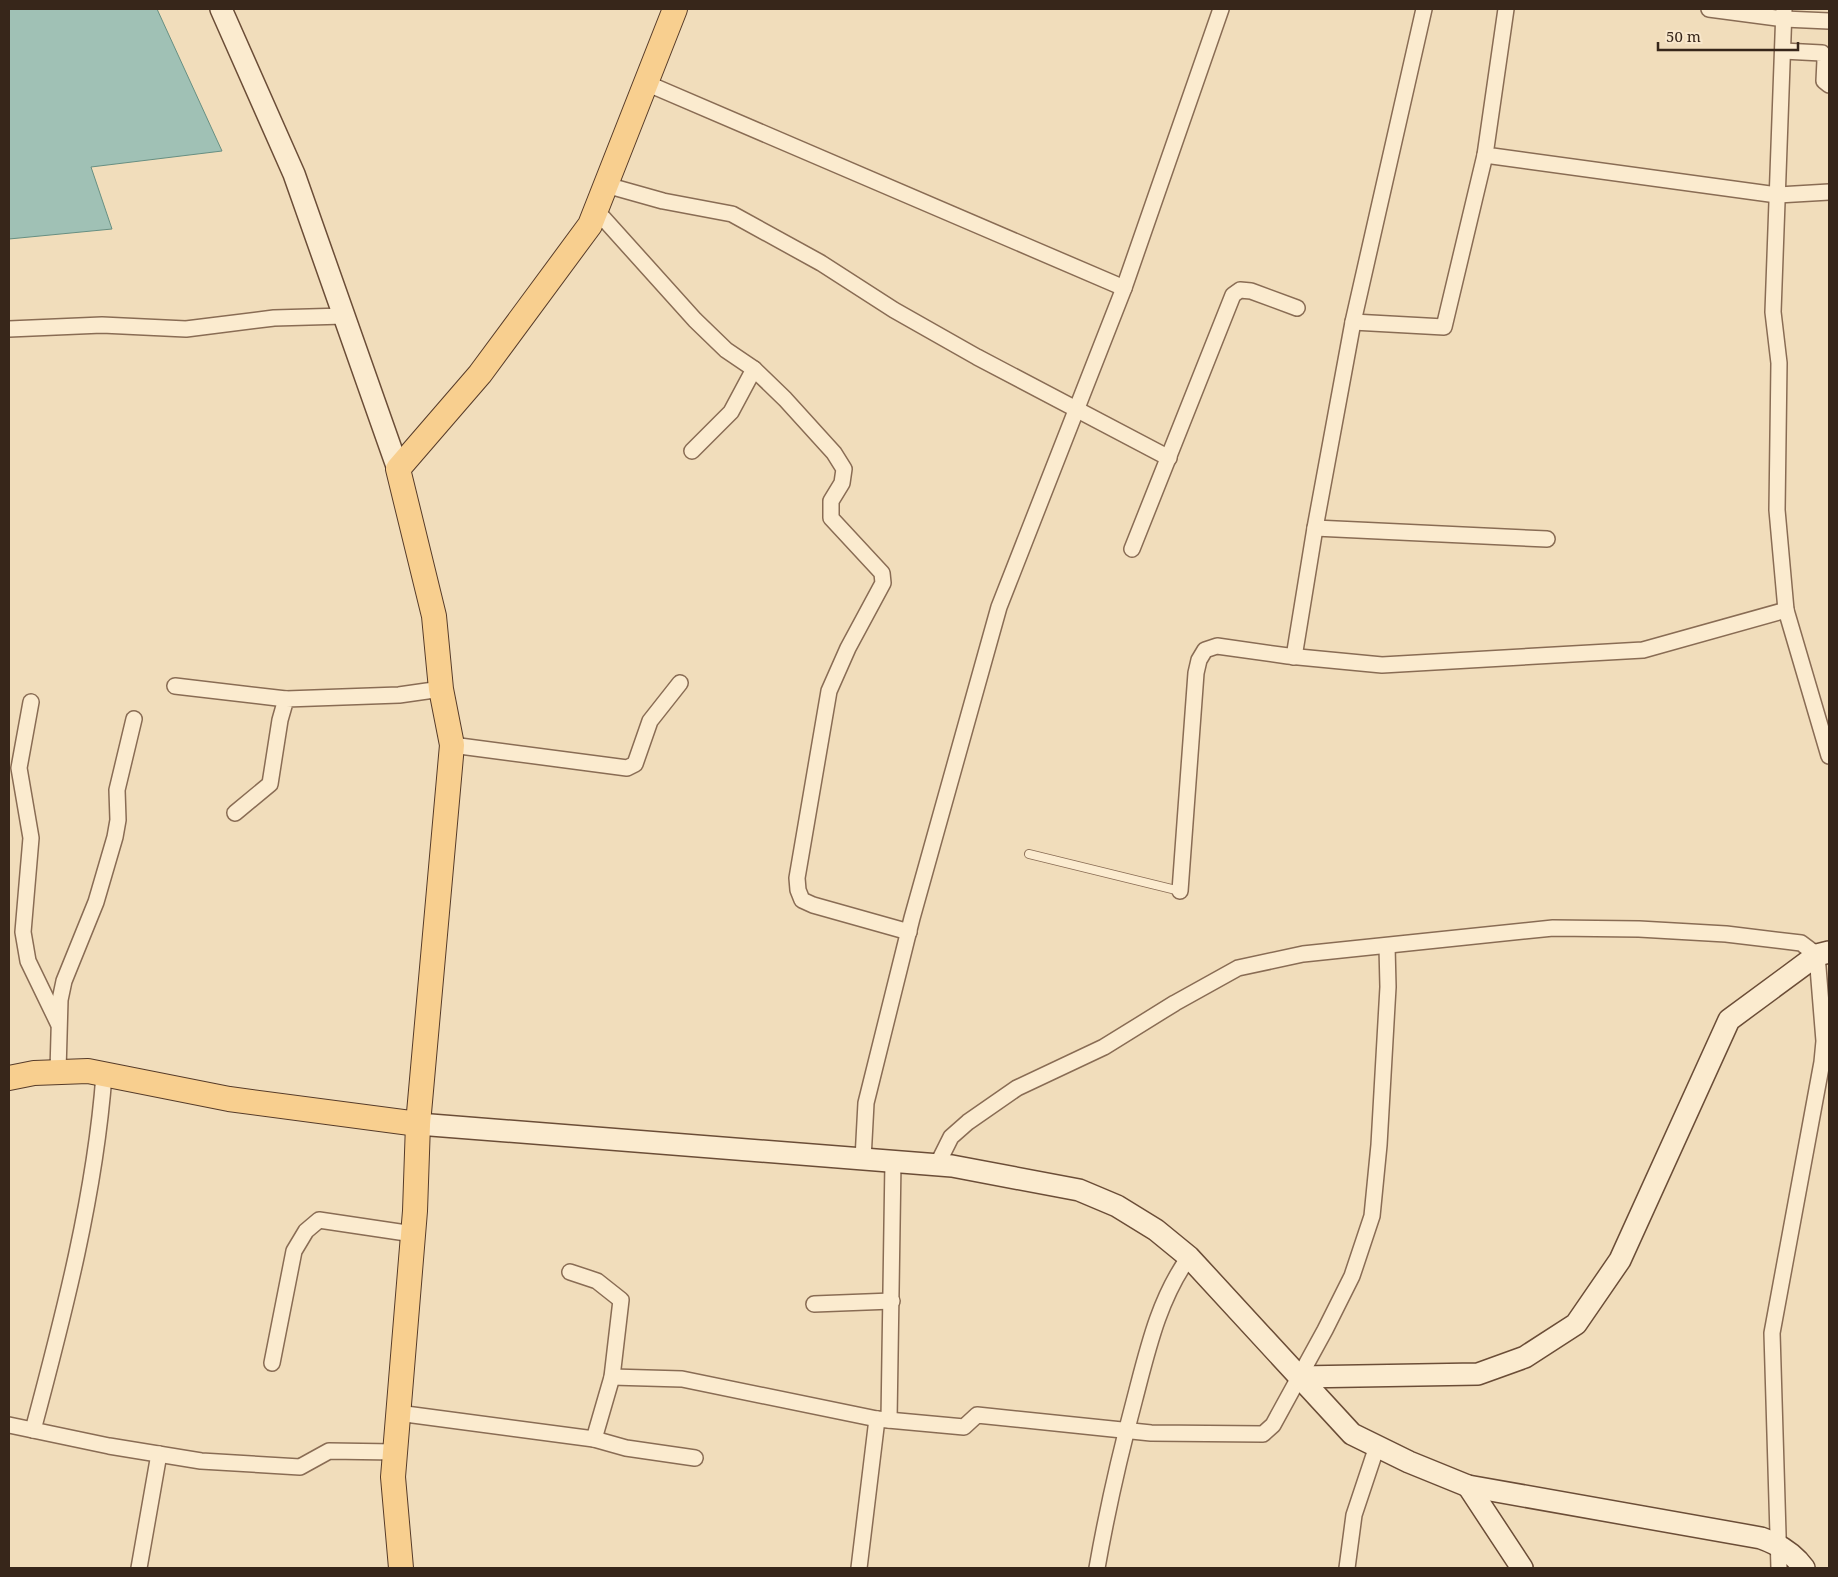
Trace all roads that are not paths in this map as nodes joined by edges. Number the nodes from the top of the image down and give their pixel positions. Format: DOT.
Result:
graph roads {
  1 [pos="221,9"];
  2 [pos="674,9"];
  3 [pos="1221,9"];
  4 [pos="1424,9"];
  5 [pos="1506,9"];
  6 [pos="1709,9"];
  7 [pos="1784,14"];
  8 [pos="1829,21"];
  9 [pos="1783,51"];
  10 [pos="646,83"];
  11 [pos="1829,85"];
  12 [pos="1486,155"];
  13 [pos="606,186"];
  14 [pos="1829,192"];
  15 [pos="1777,194"];
  16 [pos="596,210"];
  17 [pos="1124,288"];
  18 [pos="1297,308"];
  19 [pos="344,316"];
  20 [pos="1353,322"];
  21 [pos="9,329"];
  22 [pos="754,369"];
  23 [pos="1078,410"];
  24 [pos="692,451"];
  25 [pos="1169,458"];
  26 [pos="398,469"];
  27 [pos="1315,528"];
  28 [pos="1547,539"];
  29 [pos="1132,550"];
  30 [pos="1786,610"];
  31 [pos="1294,657"];
  32 [pos="680,683"];
  33 [pos="175,686"];
  34 [pos="441,689"];
  35 [pos="286,699"];
  36 [pos="30,702"];
  37 [pos="134,719"];
  38 [pos="452,745"];
  39 [pos="1829,756"];
  40 [pos="235,813"];
  41 [pos="1029,854"];
  42 [pos="1180,890"];
  43 [pos="909,932"];
  44 [pos="1387,946"];
  45 [pos="1823,954"];
  46 [pos="59,1024"];
  47 [pos="58,1072"];
  48 [pos="104,1074"];
  49 [pos="9,1078"];
  50 [pos="418,1124"];
  51 [pos="863,1159"];
  52 [pos="894,1161"];
  53 [pos="937,1165"];
  54 [pos="413,1234"];
  55 [pos="1189,1257"];
  56 [pos="570,1272"];
  57 [pos="892,1301"];
  58 [pos="814,1304"];
  59 [pos="272,1363"];
  60 [pos="612,1377"];
  61 [pos="1299,1377"];
  62 [pos="398,1412"];
  63 [pos="883,1420"];
  64 [pos="9,1425"];
  65 [pos="33,1430"];
  66 [pos="1127,1430"];
  67 [pos="594,1440"];
  68 [pos="1377,1446"];
  69 [pos="395,1452"];
  70 [pos="159,1454"];
  71 [pos="695,1458"];
  72 [pos="1468,1486"];
  73 [pos="1777,1544"];
  74 [pos="400,1567"];
  75 [pos="139,1568"];
  76 [pos="859,1568"];
  77 [pos="1097,1568"];
  78 [pos="1347,1568"];
  79 [pos="1522,1568"];
  80 [pos="1779,1568"];
  81 [pos="1804,1568"];
  1 -- 19 [label="main road"];
  2 -- 10 [label="main road"];
  3 -- 17 [label="street"];
  4 -- 20 [label="street"];
  5 -- 12 [label="street"];
  6 -- 7 [label="street"];
  7 -- 8 [label="street"];
  7 -- 9 [label="street"];
  9 -- 11 [label="street"];
  9 -- 15 [label="street"];
  10 -- 13 [label="main road"];
  10 -- 17 [label="street"];
  12 -- 15 [label="street"];
  12 -- 20 [label="street"];
  13 -- 16 [label="main road"];
  13 -- 23 [label="street"];
  14 -- 15 [label="street"];
  15 -- 30 [label="street"];
  16 -- 22 [label="street"];
  16 -- 26 [label="main road"];
  17 -- 23 [label="street"];
  18 -- 25 [label="street"];
  19 -- 21 [label="street"];
  19 -- 26 [label="main road"];
  20 -- 27 [label="street"];
  22 -- 24 [label="street"];
  22 -- 43 [label="street"];
  23 -- 25 [label="street"];
  23 -- 43 [label="street"];
  25 -- 29 [label="street"];
  26 -- 34 [label="main road"];
  27 -- 28 [label="street"];
  27 -- 31 [label="street"];
  30 -- 31 [label="street"];
  30 -- 39 [label="street"];
  31 -- 42 [label="street"];
  32 -- 38 [label="street"];
  33 -- 35 [label="street"];
  34 -- 35 [label="street"];
  34 -- 38 [label="main road"];
  35 -- 40 [label="street"];
  36 -- 46 [label="street"];
  37 -- 46 [label="street"];
  38 -- 50 [label="main road"];
  41 -- 42 [label="lane"];
  43 -- 51 [label="street"];
  44 -- 45 [label="street"];
  44 -- 53 [label="street"];
  44 -- 61 [label="street"];
  45 -- 61 [label="main road"];
  45 -- 73 [label="street"];
  46 -- 47 [label="street"];
  47 -- 48 [label="main road"];
  47 -- 49 [label="main road"];
  48 -- 50 [label="main road"];
  48 -- 65 [label="street"];
  50 -- 51 [label="main road"];
  50 -- 54 [label="main road"];
  51 -- 52 [label="main road"];
  52 -- 53 [label="main road"];
  52 -- 57 [label="street"];
  53 -- 55 [label="main road"];
  54 -- 59 [label="street"];
  54 -- 62 [label="main road"];
  55 -- 61 [label="main road"];
  55 -- 66 [label="street"];
  56 -- 60 [label="street"];
  57 -- 58 [label="street"];
  57 -- 63 [label="street"];
  60 -- 63 [label="street"];
  60 -- 67 [label="street"];
  61 -- 66 [label="street"];
  61 -- 68 [label="main road"];
  62 -- 67 [label="street"];
  62 -- 69 [label="main road"];
  63 -- 66 [label="street"];
  63 -- 76 [label="street"];
  64 -- 65 [label="street"];
  65 -- 70 [label="street"];
  66 -- 77 [label="street"];
  67 -- 71 [label="street"];
  68 -- 72 [label="main road"];
  68 -- 78 [label="street"];
  69 -- 70 [label="street"];
  69 -- 74 [label="main road"];
  70 -- 75 [label="street"];
  72 -- 73 [label="main road"];
  72 -- 79 [label="main road"];
  73 -- 80 [label="street"];
  73 -- 81 [label="main road"];
}
